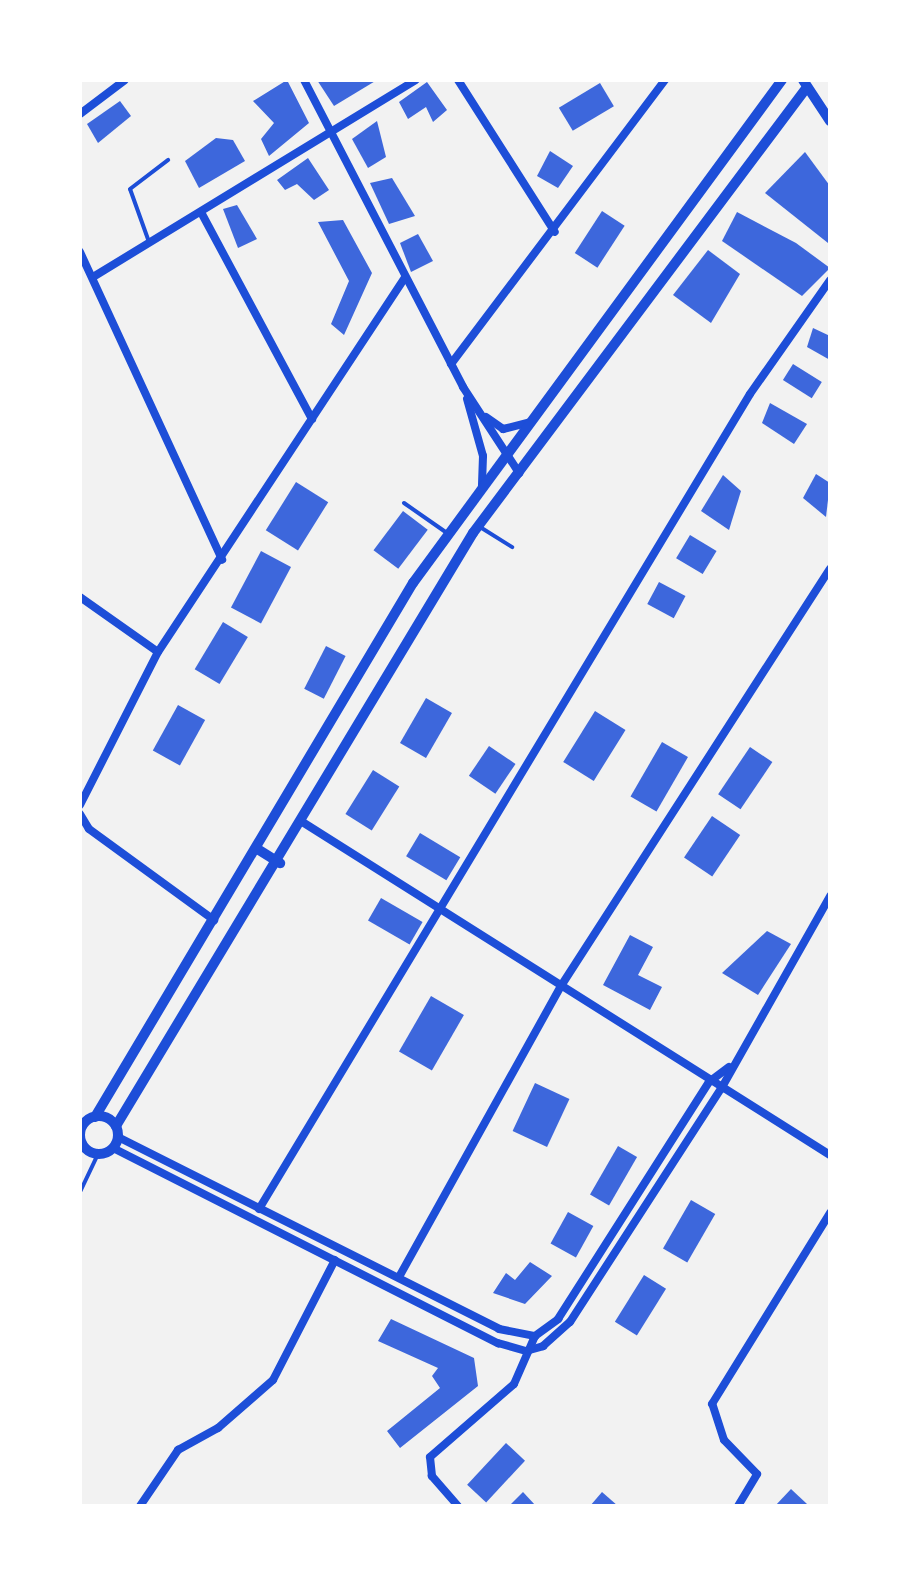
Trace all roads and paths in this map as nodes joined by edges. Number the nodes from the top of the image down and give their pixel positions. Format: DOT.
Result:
graph roads {
  1 [pos="125,80"];
  2 [pos="304,80"];
  3 [pos="416,80"];
  4 [pos="458,80"];
  5 [pos="665,80"];
  6 [pos="782,80"];
  7 [pos="809,82"];
  8 [pos="80,114"];
  9 [pos="830,121"];
  10 [pos="334,135"];
  11 [pos="168,160"];
  12 [pos="202,214"];
  13 [pos="555,232"];
  14 [pos="150,244"];
  15 [pos="80,252"];
  16 [pos="93,277"];
  17 [pos="405,278"];
  18 [pos="830,280"];
  19 [pos="451,364"];
  20 [pos="463,387"];
  21 [pos="312,419"];
  22 [pos="532,421"];
  23 [pos="507,457"];
  24 [pos="519,473"];
  25 [pos="477,495"];
  26 [pos="404,503"];
  27 [pos="478,526"];
  28 [pos="447,533"];
  29 [pos="512,547"];
  30 [pos="222,560"];
  31 [pos="830,569"];
  32 [pos="80,597"];
  33 [pos="158,652"];
  34 [pos="80,805"];
  35 [pos="80,814"];
  36 [pos="304,823"];
  37 [pos="259,850"];
  38 [pos="280,863"];
  39 [pos="830,896"];
  40 [pos="439,913"];
  41 [pos="214,920"];
  42 [pos="561,986"];
  43 [pos="729,1067"];
  44 [pos="709,1082"];
  45 [pos="721,1089"];
  46 [pos="88,1117"];
  47 [pos="117,1131"];
  48 [pos="80,1140"];
  49 [pos="113,1148"];
  50 [pos="98,1154"];
  51 [pos="830,1155"];
  52 [pos="80,1192"];
  53 [pos="259,1209"];
  54 [pos="830,1213"];
  55 [pos="326,1242"];
  56 [pos="320,1253"];
  57 [pos="335,1260"];
  58 [pos="399,1277"];
  59 [pos="535,1336"];
  60 [pos="526,1351"];
  61 [pos="140,1506"];
  62 [pos="458,1506"];
  63 [pos="738,1506"];
  1 -- 8 [label="street"];
  2 -- 10 [label="street"];
  3 -- 10 [label="street"];
  4 -- 13 [label="street"];
  5 -- 13 [label="street"];
  6 -- 22 [label="street"];
  7 -- 9 [label="street"];
  7 -- 24 [label="street"];
  10 -- 12 [label="street"];
  10 -- 17 [label="street"];
  11 -- 14 [label="lane"];
  12 -- 14 [label="street"];
  12 -- 21 [label="street"];
  13 -- 19 [label="street"];
  14 -- 16 [label="street"];
  15 -- 16 [label="street"];
  16 -- 30 [label="street"];
  17 -- 19 [label="street"];
  17 -- 21 [label="street"];
  18 -- 40 [label="street"];
  19 -- 20 [label="street"];
  20 -- 22 [label="street"];
  20 -- 23 [label="street"];
  20 -- 25 [label="street"];
  21 -- 30 [label="street"];
  22 -- 23 [label="street"];
  23 -- 24 [label="street"];
  23 -- 25 [label="street"];
  24 -- 27 [label="street"];
  25 -- 28 [label="street"];
  26 -- 28 [label="lane"];
  27 -- 29 [label="lane"];
  27 -- 36 [label="street"];
  28 -- 37 [label="street"];
  30 -- 33 [label="street"];
  31 -- 42 [label="street"];
  32 -- 33 [label="street"];
  33 -- 34 [label="street"];
  35 -- 41 [label="street"];
  36 -- 38 [label="street"];
  36 -- 40 [label="street"];
  37 -- 38 [label="street"];
  37 -- 41 [label="street"];
  38 -- 47 [label="street"];
  39 -- 43 [label="street"];
  40 -- 42 [label="street"];
  40 -- 53 [label="street"];
  41 -- 46 [label="street"];
  42 -- 44 [label="street"];
  42 -- 58 [label="street"];
  43 -- 44 [label="street"];
  43 -- 45 [label="street"];
  44 -- 45 [label="street"];
  44 -- 59 [label="street"];
  45 -- 51 [label="street"];
  45 -- 60 [label="street"];
  46 -- 47 [label="street"];
  46 -- 48 [label="street"];
  47 -- 49 [label="street"];
  47 -- 53 [label="street"];
  48 -- 50 [label="street"];
  49 -- 50 [label="street"];
  49 -- 56 [label="street"];
  50 -- 52 [label="lane"];
  53 -- 55 [label="street"];
  54 -- 63 [label="street"];
  55 -- 56 [label="street"];
  55 -- 58 [label="street"];
  56 -- 57 [label="street"];
  57 -- 60 [label="street"];
  57 -- 61 [label="street"];
  58 -- 59 [label="street"];
  59 -- 60 [label="street"];
  60 -- 62 [label="street"];
}
